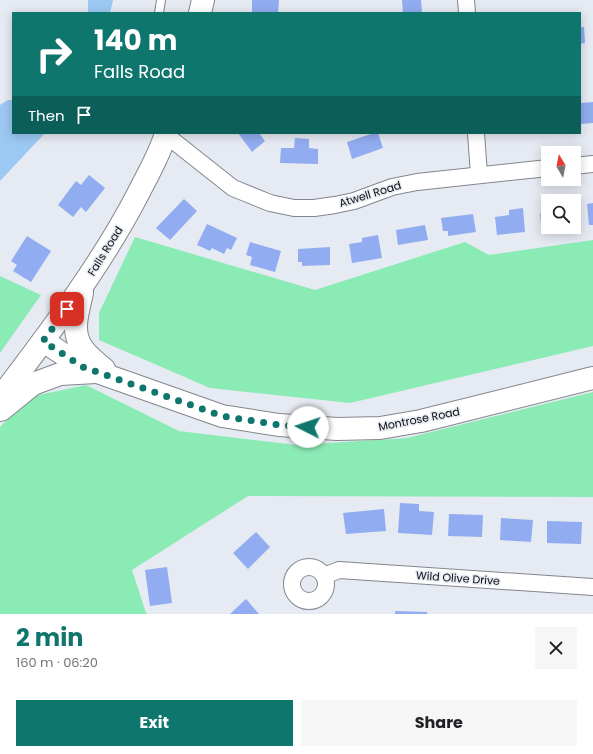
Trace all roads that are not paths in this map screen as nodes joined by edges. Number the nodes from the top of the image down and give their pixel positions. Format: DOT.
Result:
graph roads {
  1 [pos="161,0"];
  2 [pos="203,0"];
  3 [pos="466,0"];
  4 [pos="159,12"];
  5 [pos="200,12"];
  6 [pos="467,12"];
  7 [pos="166,134"];
  8 [pos="476,134"];
  9 [pos="593,164"];
  10 [pos="581,165"];
  11 [pos="541,169"];
  12 [pos="479,175"];
  13 [pos="83,287"];
  14 [pos="43,341"];
  15 [pos="105,375"];
  16 [pos="593,378"];
  17 [pos="0,398"];
  18 [pos="0,410"];
  19 [pos="324,576"];
  20 [pos="593,587"];
  1 -- 4 [label="lane"];
  2 -- 5 [label="main road"];
  3 -- 6 [label="street"];
  7 -- 12 [label="street, Atwell Road"];
  7 -- 13 [label="main road, Falls Road"];
  8 -- 12 [label="street"];
  9 -- 10 [label="street"];
  11 -- 12 [label="street, Atwell Road"];
  13 -- 14 [label="main road, Falls Road"];
  13 -- 15 [label="main road"];
  14 -- 15 [label="main road, Montrose Road"];
  14 -- 17 [label="main road, Falls Road"];
  15 -- 16 [label="main road, Montrose Road"];
  15 -- 18 [label="main road"];
  19 -- 20 [label="street, Wild Olive Drive"];
}
